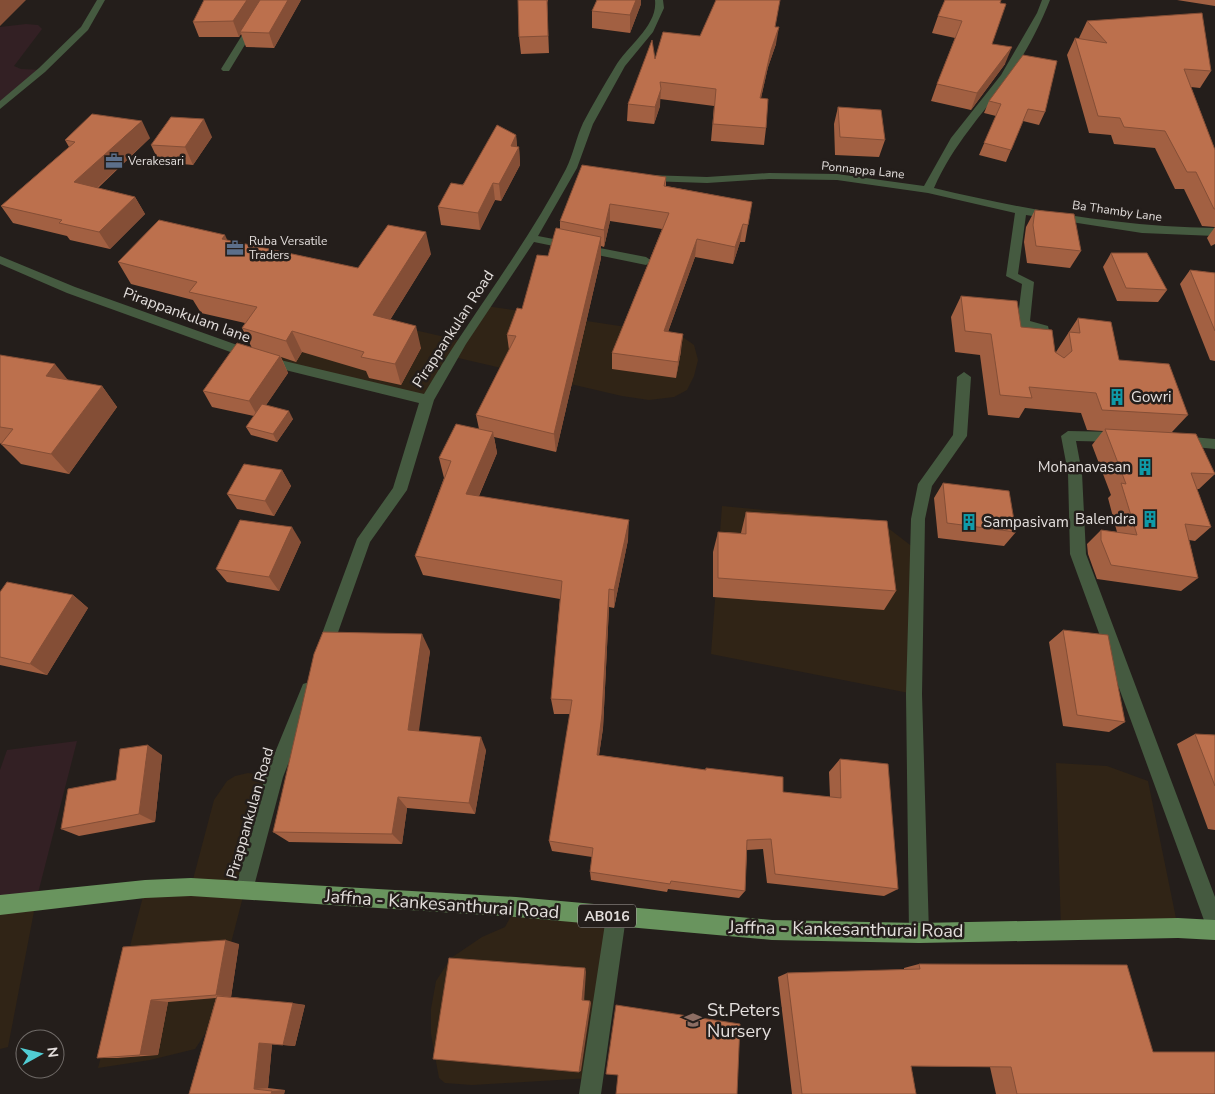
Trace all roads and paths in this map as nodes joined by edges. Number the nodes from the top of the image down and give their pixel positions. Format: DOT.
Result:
graph roads {
  1 [pos="101,0"];
  2 [pos="268,0"];
  3 [pos="659,0"];
  4 [pos="1046,0"];
  5 [pos="226,69"];
  6 [pos="0,106"];
  7 [pos="636,178"];
  8 [pos="928,190"];
  9 [pos="1021,210"];
  10 [pos="1215,232"];
  11 [pos="531,238"];
  12 [pos="0,260"];
  13 [pos="646,261"];
  14 [pos="1049,363"];
  15 [pos="964,376"];
  16 [pos="427,400"];
  17 [pos="1140,438"];
  18 [pos="1167,440"];
  19 [pos="1215,444"];
  20 [pos="244,890"];
  21 [pos="0,905"];
  22 [pos="616,917"];
  23 [pos="1215,923"];
  24 [pos="1215,930"];
  25 [pos="919,933"];
  26 [pos="590,1094"];
  1 -- 6 [label="street"];
  2 -- 5 [label="street"];
  3 -- 11 [label="street, Pirappankulan Road"];
  4 -- 8 [label="street"];
  7 -- 8 [label="street, Ponnappa Lane"];
  8 -- 9 [label="street, Ba Thamby Lane"];
  9 -- 10 [label="street, Ba Thamby Lane"];
  9 -- 14 [label="street"];
  11 -- 13 [label="street"];
  11 -- 16 [label="street, Pirappankulan Road"];
  12 -- 16 [label="street, Pirappankulam lane"];
  15 -- 25 [label="street"];
  16 -- 20 [label="street, Pirappankulan Road"];
  17 -- 23 [label="street"];
  18 -- 19 [label="street"];
  20 -- 21 [label="main road, Jaffna - Kankesanthurai Road / AB016"];
  20 -- 22 [label="main road, Jaffna - Kankesanthurai Road / AB016"];
  22 -- 25 [label="main road, Jaffna - Kankesanthurai Road / AB016"];
  22 -- 26 [label="street"];
  24 -- 25 [label="main road, Jaffna - Kankesanthurai Road / AB016"];
}
